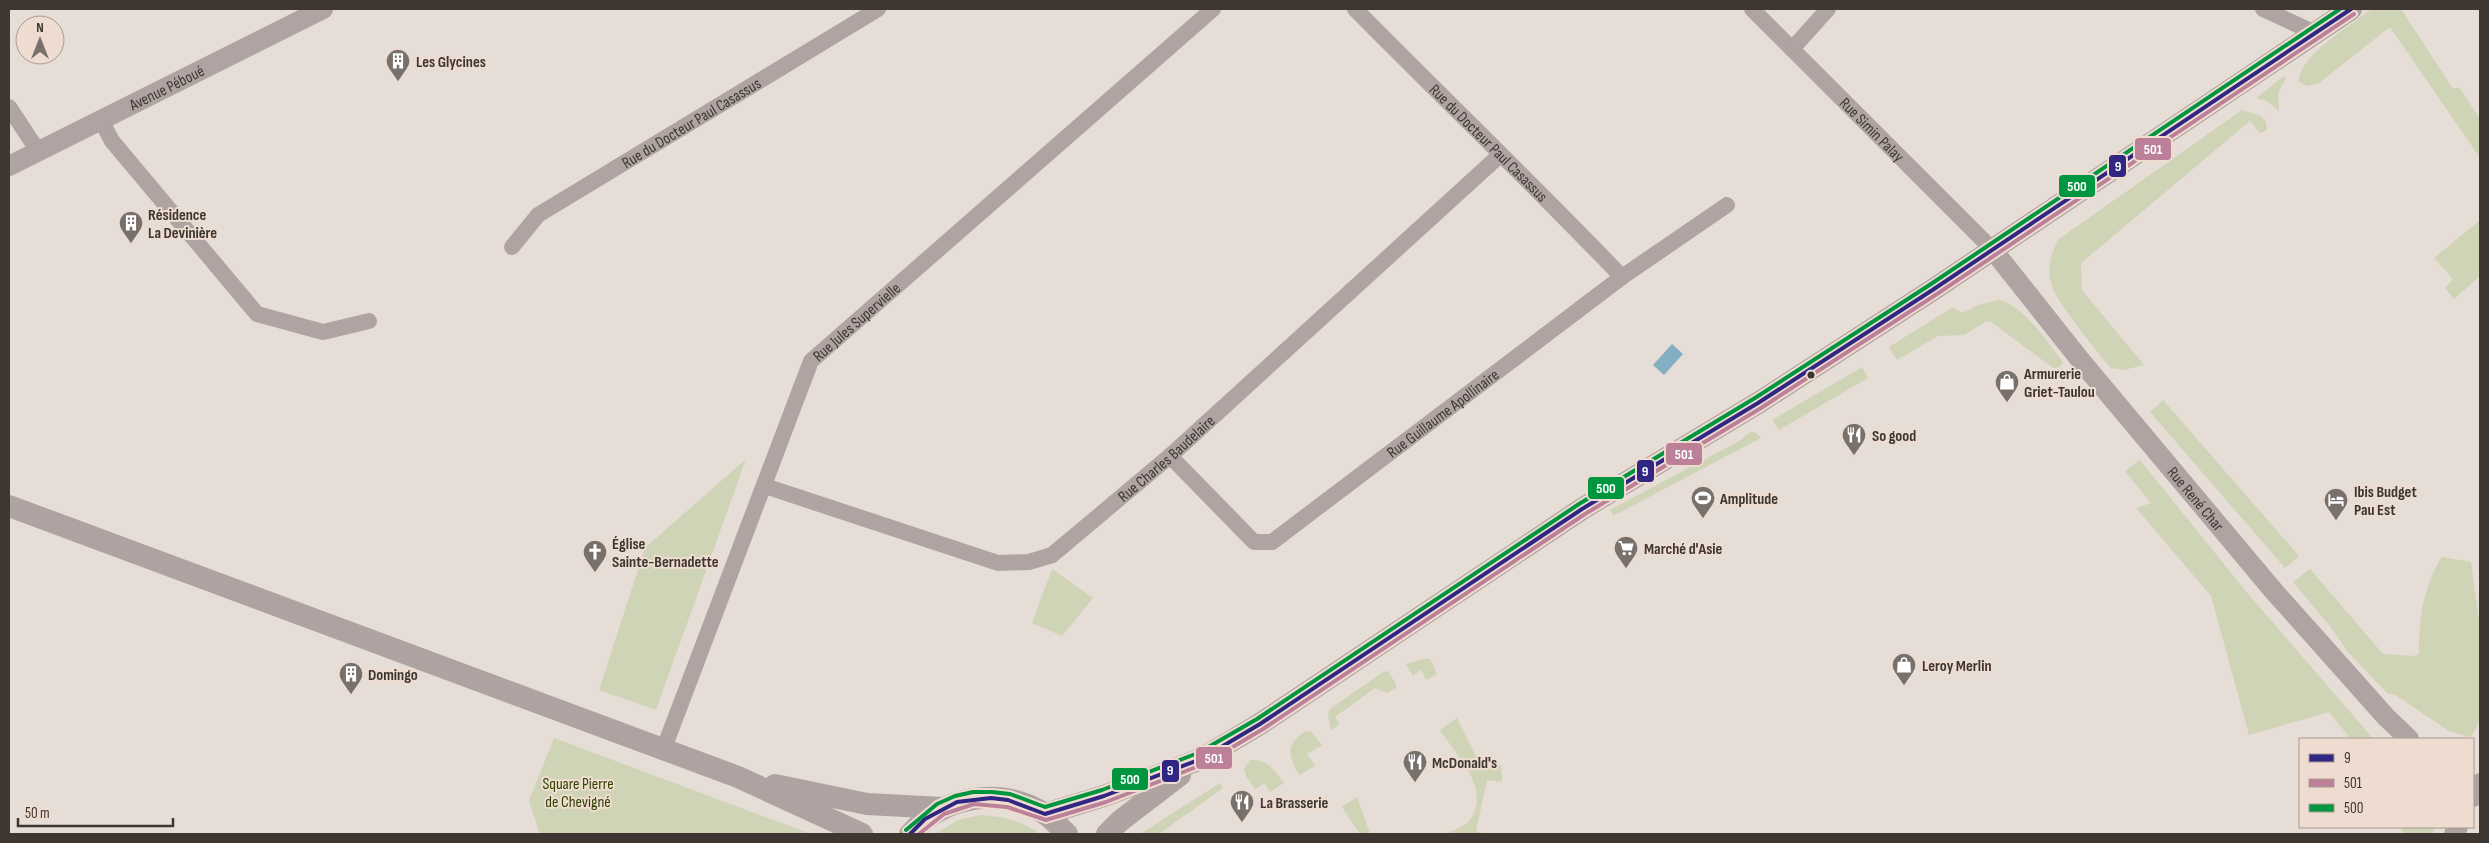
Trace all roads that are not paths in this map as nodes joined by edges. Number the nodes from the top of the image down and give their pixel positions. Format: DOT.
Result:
graph roads {
  1 [pos="324,9"];
  2 [pos="878,9"];
  3 [pos="1213,9"];
  4 [pos="1355,9"];
  5 [pos="1752,9"];
  6 [pos="1828,9"];
  7 [pos="2263,9"];
  8 [pos="2351,9"];
  9 [pos="2315,33"];
  10 [pos="1792,49"];
  11 [pos="9,107"];
  12 [pos="101,120"];
  13 [pos="38,151"];
  14 [pos="1500,155"];
  15 [pos="9,166"];
  16 [pos="1727,205"];
  17 [pos="512,246"];
  18 [pos="1993,250"];
  19 [pos="1622,277"];
  20 [pos="369,321"];
  21 [pos="1170,456"];
  22 [pos="764,486"];
  23 [pos="9,506"];
  24 [pos="2408,738"];
  25 [pos="664,748"];
  26 [pos="1201,758"];
  27 [pos="738,777"];
  28 [pos="2480,783"];
  29 [pos="2474,795"];
  30 [pos="942,808"];
  31 [pos="1045,814"];
  32 [pos="862,834"];
  33 [pos="910,834"];
  34 [pos="1066,834"];
  35 [pos="1107,834"];
  1 -- 12 [label="street, Avenue Péboué"];
  2 -- 17 [label="street, Rue du Docteur Paul Casassus"];
  3 -- 22 [label="street, Rue Jules Supervielle"];
  4 -- 14 [label="street, Rue du Docteur Paul Casassus"];
  5 -- 10 [label="street, Rue Simin Palay"];
  6 -- 10 [label="street"];
  7 -- 9 [label="street"];
  8 -- 9 [label="main road"];
  9 -- 18 [label="main road"];
  10 -- 18 [label="street, Rue Simin Palay"];
  11 -- 13 [label="street"];
  12 -- 13 [label="street, Avenue Péboué"];
  12 -- 20 [label="street"];
  13 -- 15 [label="street, Avenue Péboué"];
  14 -- 19 [label="street, Rue du Docteur Paul Casassus"];
  14 -- 21 [label="street, Rue Charles Baudelaire"];
  16 -- 19 [label="street, Rue Guillaume Apollinaire"];
  18 -- 24 [label="street, Rue René Char"];
  18 -- 26 [label="main road"];
  19 -- 21 [label="street, Rue Guillaume Apollinaire"];
  21 -- 22 [label="street, Rue Charles Baudelaire"];
  22 -- 25 [label="street, Rue Jules Supervielle"];
  23 -- 25 [label="main road"];
  25 -- 27 [label="main road"];
  26 -- 31 [label="main road"];
  26 -- 35 [label="main road"];
  27 -- 30 [label="main road"];
  27 -- 32 [label="main road"];
  28 -- 29 [label="street"];
  30 -- 31 [label="main road"];
  30 -- 33 [label="main road"];
  31 -- 34 [label="main road"];
}
